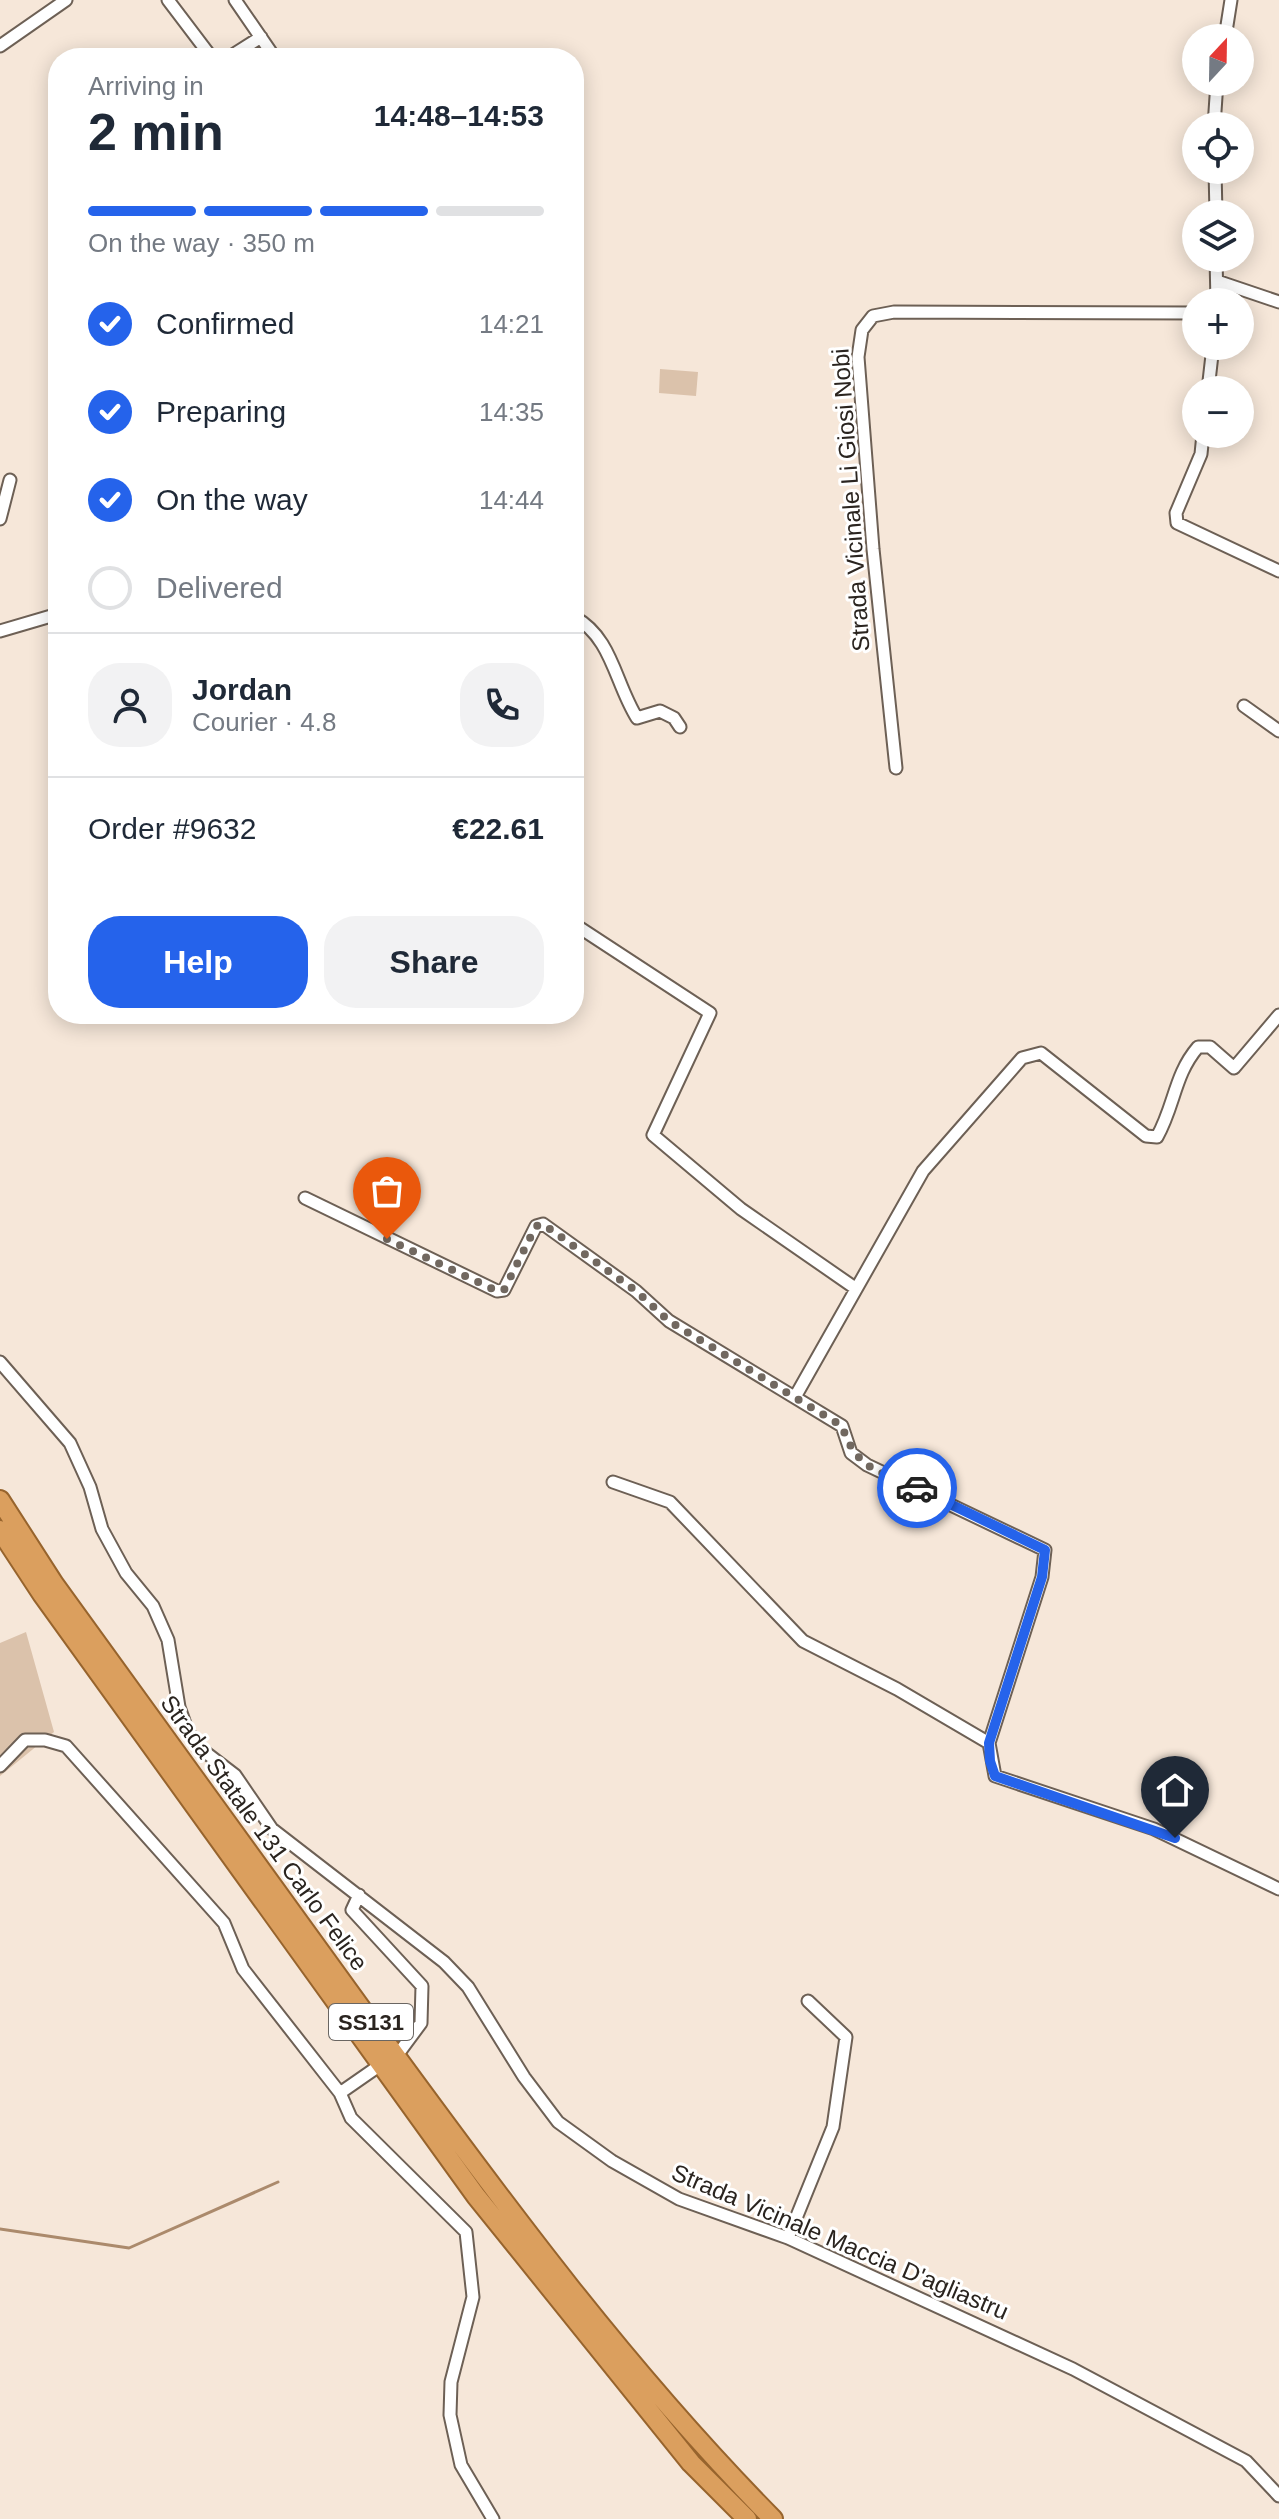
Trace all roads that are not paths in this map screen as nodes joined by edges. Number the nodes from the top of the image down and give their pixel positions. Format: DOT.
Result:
graph roads {
  1 [pos="66,0"];
  2 [pos="168,0"];
  3 [pos="235,0"];
  4 [pos="1231,0"];
  5 [pos="1227,24"];
  6 [pos="261,37"];
  7 [pos="0,46"];
  8 [pos="204,48"];
  9 [pos="244,48"];
  10 [pos="268,48"];
  11 [pos="1217,272"];
  12 [pos="1217,281"];
  13 [pos="1217,288"];
  14 [pos="1279,302"];
  15 [pos="1182,313"];
  16 [pos="1202,448"];
  17 [pos="10,480"];
  18 [pos="0,519"];
  19 [pos="1279,571"];
  20 [pos="48,617"];
  21 [pos="584,622"];
  22 [pos="0,631"];
  23 [pos="1244,706"];
  24 [pos="680,727"];
  25 [pos="1279,731"];
  26 [pos="896,768"];
  27 [pos="584,931"];
  28 [pos="1279,1015"];
  29 [pos="305,1198"];
  30 [pos="855,1288"];
  31 [pos="0,1362"];
  32 [pos="795,1397"];
  33 [pos="613,1482"];
  34 [pos="0,1500"];
  35 [pos="0,1530"];
  36 [pos="989,1743"];
  37 [pos="0,1766"];
  38 [pos="1279,1889"];
  39 [pos="359,1895"];
  40 [pos="808,2001"];
  41 [pos="401,2050"];
  42 [pos="376,2068"];
  43 [pos="340,2093"];
  44 [pos="788,2238"];
  45 [pos="1279,2496"];
  46 [pos="493,2519"];
  47 [pos="747,2519"];
  48 [pos="773,2519"];
  1 -- 7 [label="street"];
  2 -- 8 [label="street"];
  3 -- 6 [label="street"];
  4 -- 5 [label="street"];
  6 -- 9 [label="street"];
  6 -- 10 [label="street"];
  11 -- 12 [label="street"];
  12 -- 13 [label="street"];
  12 -- 14 [label="street"];
  15 -- 26 [label="street, Strada Vicinale Li Giosi Nobi"];
  16 -- 19 [label="street"];
  17 -- 18 [label="street"];
  20 -- 22 [label="street"];
  21 -- 24 [label="street"];
  23 -- 25 [label="street"];
  27 -- 30 [label="street"];
  28 -- 30 [label="street"];
  29 -- 32 [label="street"];
  30 -- 32 [label="street"];
  31 -- 39 [label="street, Strada Vicinale Maccia D'agliastru"];
  32 -- 36 [label="street"];
  33 -- 36 [label="street"];
  34 -- 48 [label="highway, Strada Statale 131 Carlo Felice / SS131"];
  35 -- 47 [label="highway, Strada Statale 131 Carlo Felice / SS131"];
  36 -- 38 [label="street"];
  37 -- 43 [label="street"];
  39 -- 41 [label="street"];
  39 -- 44 [label="street, Strada Vicinale Maccia D'agliastru"];
  40 -- 44 [label="street"];
  42 -- 43 [label="street"];
  43 -- 46 [label="street"];
  44 -- 45 [label="street, Strada Vicinale Maccia D'agliastru"];
}
